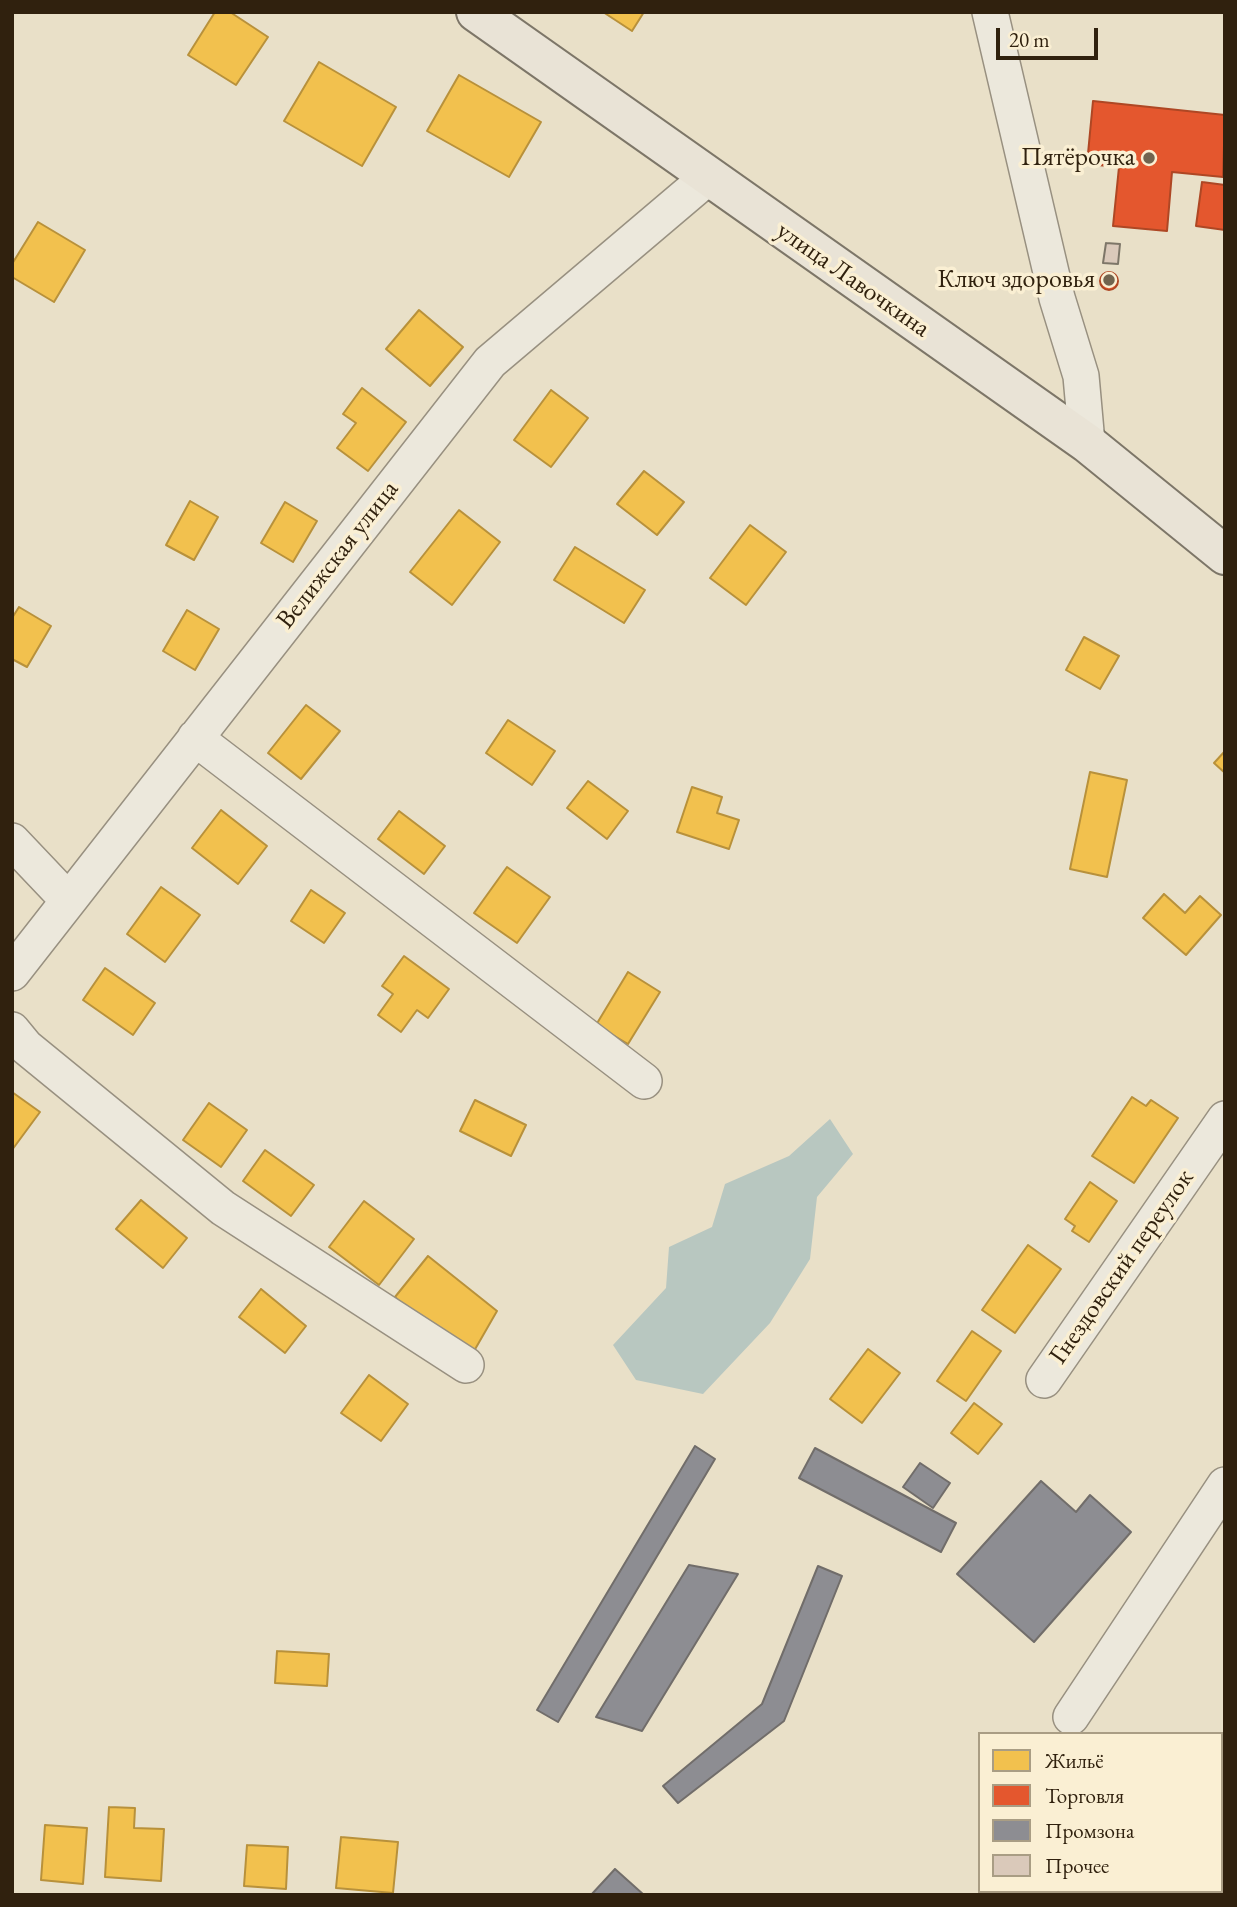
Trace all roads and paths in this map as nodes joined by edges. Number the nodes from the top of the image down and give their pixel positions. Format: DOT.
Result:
graph roads {
  1 [pos="476,12"];
  2 [pos="990,12"];
  3 [pos="707,178"];
  4 [pos="1087,443"];
  5 [pos="1225,555"];
  6 [pos="195,738"];
  7 [pos="12,841"];
  8 [pos="68,900"];
  9 [pos="12,973"];
  10 [pos="12,1030"];
  11 [pos="644,1081"];
  12 [pos="1225,1119"];
  13 [pos="466,1365"];
  14 [pos="1044,1380"];
  15 [pos="1225,1485"];
  16 [pos="1071,1717"];
  1 -- 3 [label="main road, улица Лавочкина"];
  2 -- 4 [label="street"];
  3 -- 4 [label="main road, улица Лавочкина"];
  3 -- 6 [label="street, Велижская улица"];
  4 -- 5 [label="main road, улица Лавочкина"];
  6 -- 8 [label="street, Велижская улица"];
  6 -- 11 [label="street"];
  7 -- 8 [label="street"];
  8 -- 9 [label="street, Велижская улица"];
  10 -- 13 [label="street"];
  12 -- 14 [label="street, Гнездовский переулок"];
  15 -- 16 [label="street"];
}
